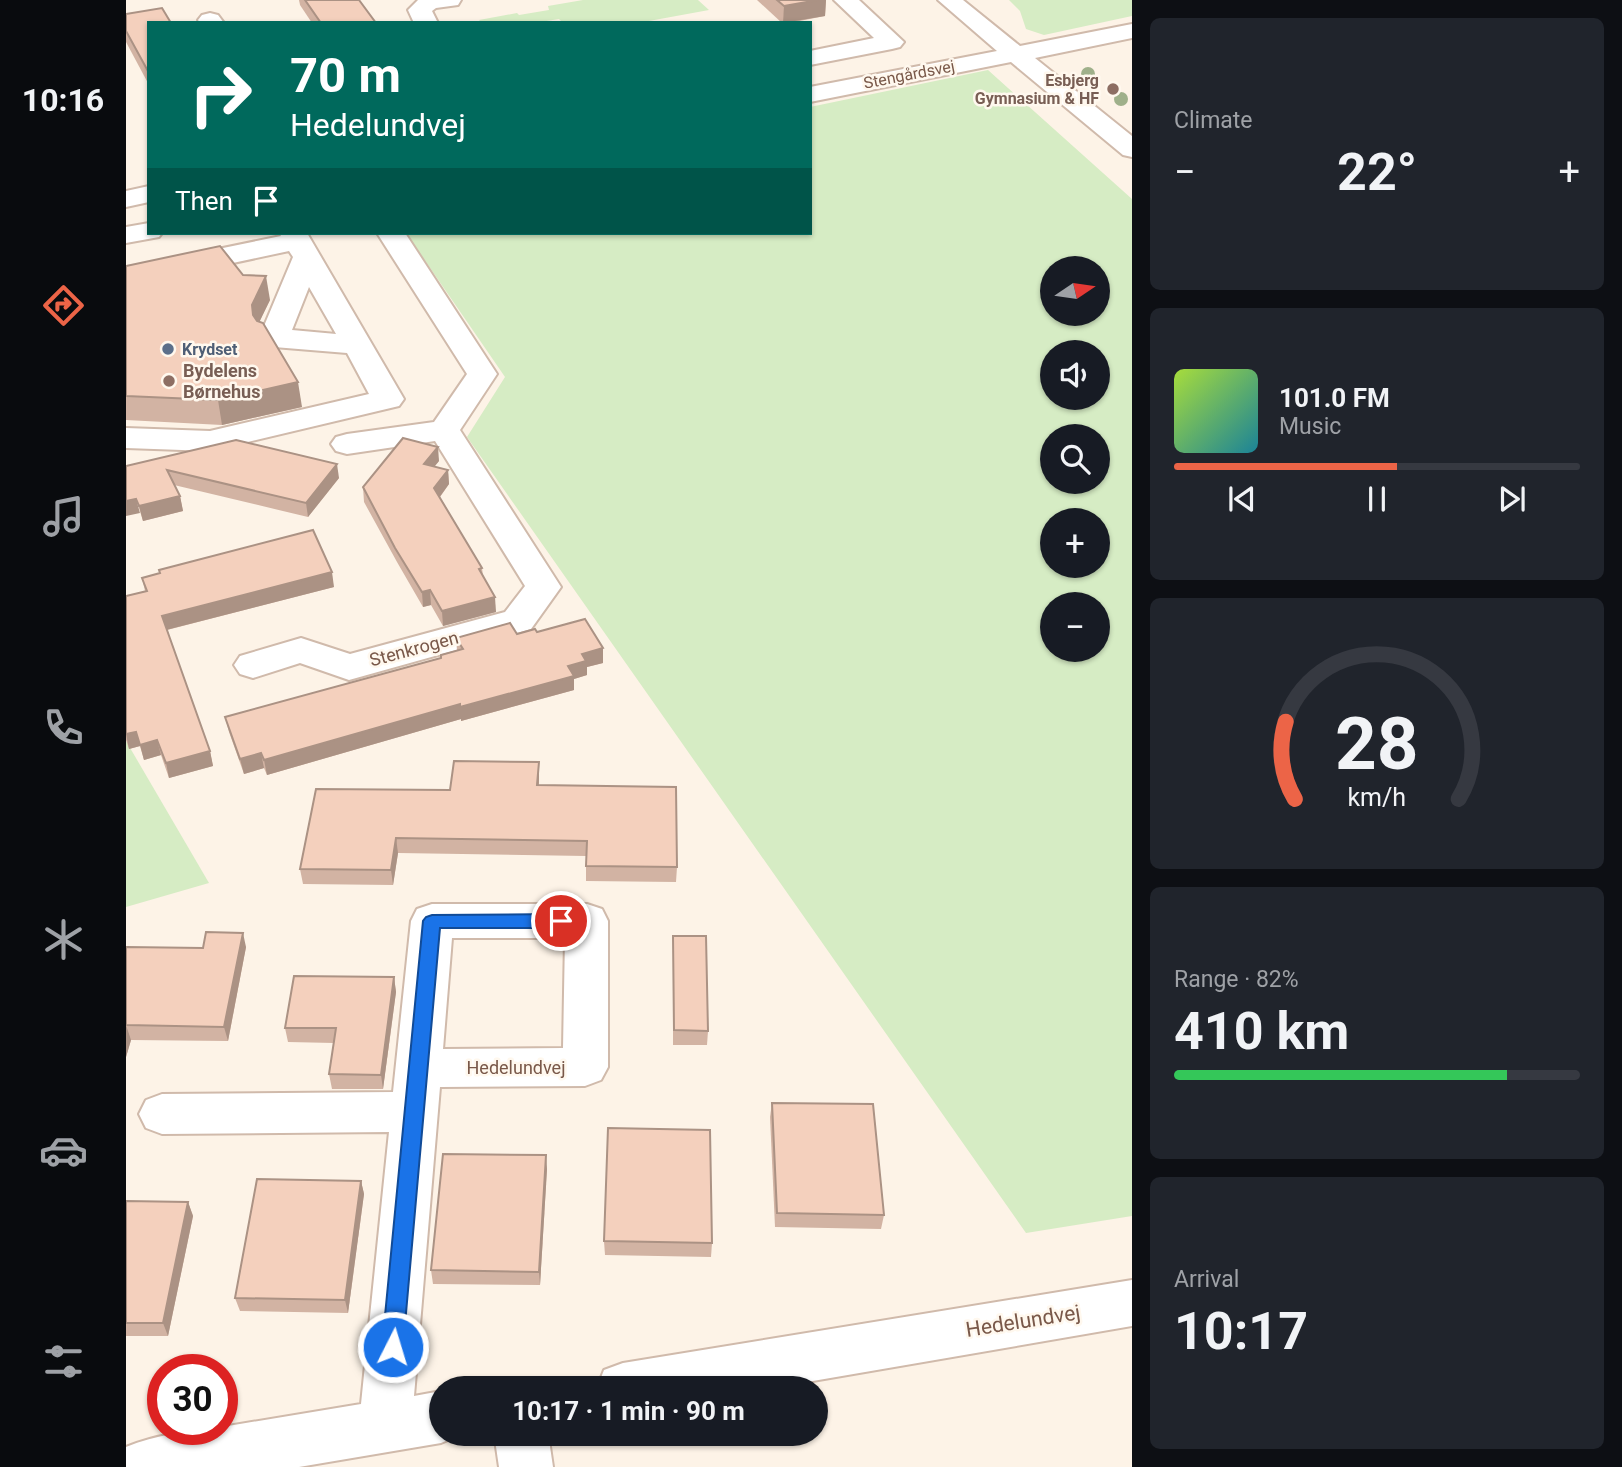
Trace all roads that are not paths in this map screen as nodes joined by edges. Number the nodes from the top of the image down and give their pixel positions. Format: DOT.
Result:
graph roads {
  1 [pos="450,0"];
  2 [pos="845,0"];
  3 [pos="949,0"];
  4 [pos="425,21"];
  5 [pos="1132,31"];
  6 [pos="1013,54"];
  7 [pos="812,58"];
  8 [pos="812,94"];
  9 [pos="1132,149"];
  10 [pos="147,194"];
  11 [pos="126,199"];
  12 [pos="147,231"];
  13 [pos="126,235"];
  14 [pos="392,235"];
  15 [pos="299,244"];
  16 [pos="126,277"];
  17 [pos="357,345"];
  18 [pos="444,430"];
  19 [pos="126,438"];
  20 [pos="347,444"];
  21 [pos="253,665"];
  22 [pos="416,1090"];
  23 [pos="162,1114"];
  24 [pos="1132,1303"];
  25 [pos="695,1376"];
  26 [pos="429,1419"];
  27 [pos="386,1425"];
  28 [pos="523,1446"];
  29 [pos="142,1467"];
  30 [pos="526,1467"];
  1 -- 4 [label="street"];
  2 -- 7 [label="street"];
  3 -- 6 [label="street"];
  5 -- 6 [label="street, Stengårdsvej"];
  6 -- 8 [label="street, Stengårdsvej"];
  6 -- 9 [label="street"];
  10 -- 11 [label="street"];
  12 -- 13 [label="street"];
  14 -- 18 [label="street"];
  15 -- 16 [label="street"];
  15 -- 17 [label="street"];
  15 -- 17 [label="street"];
  17 -- 19 [label="street"];
  18 -- 20 [label="street"];
  18 -- 21 [label="street, Stenkrogen"];
  22 -- 22 [label="street, Hedelundvej"];
  22 -- 23 [label="street, Hedelundvej"];
  22 -- 27 [label="street, Hedelundvej"];
  24 -- 25 [label="street, Hedelundvej"];
  26 -- 27 [label="street"];
  27 -- 29 [label="street"];
  28 -- 30 [label="street"];
}
